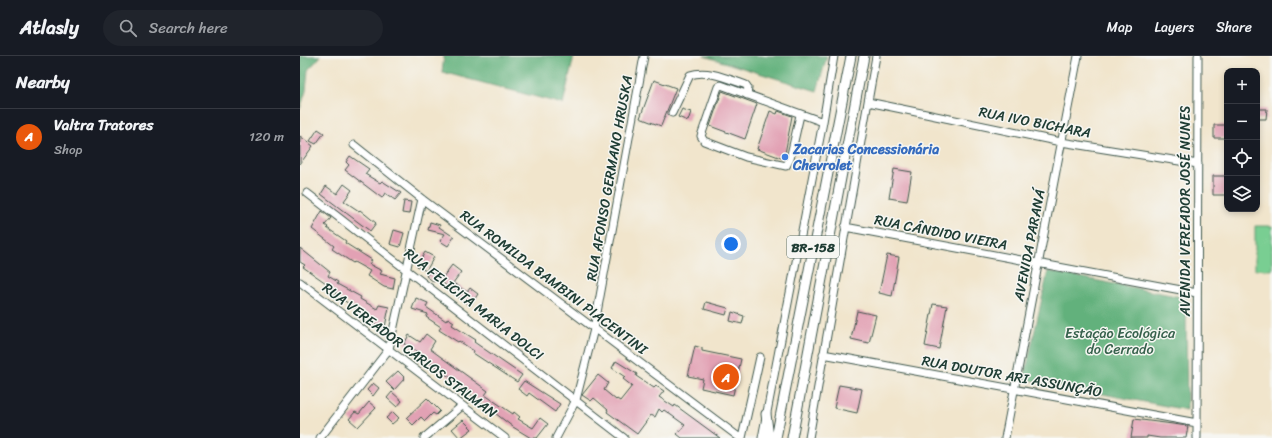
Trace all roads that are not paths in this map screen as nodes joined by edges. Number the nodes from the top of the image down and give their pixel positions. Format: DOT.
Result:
graph roads {
  1 [pos="644,56"];
  2 [pos="834,56"];
  3 [pos="851,56"];
  4 [pos="864,56"];
  5 [pos="876,56"];
  6 [pos="1078,56"];
  7 [pos="1198,56"];
  8 [pos="747,95"];
  9 [pos="868,102"];
  10 [pos="672,113"];
  11 [pos="800,115"];
  12 [pos="823,122"];
  13 [pos="1061,142"];
  14 [pos="354,145"];
  15 [pos="1198,164"];
  16 [pos="306,193"];
  17 [pos="422,199"];
  18 [pos="845,227"];
  19 [pos="1038,264"];
  20 [pos="406,268"];
  21 [pos="300,282"];
  22 [pos="1197,293"];
  23 [pos="594,329"];
  24 [pos="389,349"];
  25 [pos="823,354"];
  26 [pos="760,357"];
  27 [pos="1015,390"];
  28 [pos="576,400"];
  29 [pos="462,406"];
  30 [pos="766,414"];
  31 [pos="1197,423"];
  32 [pos="320,438"];
  33 [pos="424,438"];
  34 [pos="505,438"];
  35 [pos="556,438"];
  36 [pos="624,438"];
  37 [pos="741,438"];
  38 [pos="762,438"];
  39 [pos="769,438"];
  40 [pos="776,438"];
  41 [pos="792,438"];
  42 [pos="808,438"];
  43 [pos="1005,438"];
  44 [pos="1197,438"];
  1 -- 23 [label="street, RUA AFONSO GERMANO HRUSKA"];
  2 -- 12 [label="street"];
  3 -- 40 [label="main road, BR-158"];
  4 -- 41 [label="main road"];
  5 -- 9 [label="street"];
  6 -- 13 [label="street, AVENIDA PARANÁ"];
  7 -- 15 [label="street, AVENIDA VEREADOR JOSÉ NUNES"];
  8 -- 10 [label="street"];
  8 -- 11 [label="street"];
  8 -- 11 [label="street"];
  9 -- 13 [label="street, RUA IVO BICHARA"];
  9 -- 18 [label="street"];
  11 -- 12 [label="street"];
  12 -- 30 [label="street"];
  13 -- 15 [label="street, RUA IVO BICHARA"];
  13 -- 19 [label="street, AVENIDA PARANÁ"];
  14 -- 17 [label="street, RUA ROMILDA BAMBINI PIACENTINI"];
  15 -- 22 [label="street, AVENIDA VEREADOR JOSÉ NUNES"];
  16 -- 20 [label="street, RUA FELICITA MARIA DOLCI"];
  17 -- 20 [label="street"];
  17 -- 23 [label="street, RUA ROMILDA BAMBINI PIACENTINI"];
  18 -- 19 [label="street, RUA CÂNDIDO VIEIRA"];
  18 -- 25 [label="street"];
  19 -- 22 [label="street, RUA CÂNDIDO VIEIRA"];
  19 -- 27 [label="street, AVENIDA PARANÁ"];
  20 -- 24 [label="street"];
  20 -- 28 [label="street, RUA FELICITA MARIA DOLCI"];
  21 -- 24 [label="street, RUA VEREADOR CARLOS STALMAN"];
  22 -- 31 [label="street, AVENIDA VEREADOR JOSÉ NUNES"];
  23 -- 28 [label="street, RUA AFONSO GERMANO HRUSKA"];
  23 -- 37 [label="street, RUA ROMILDA BAMBINI PIACENTINI"];
  24 -- 29 [label="street, RUA VEREADOR CARLOS STALMAN"];
  24 -- 32 [label="street"];
  25 -- 27 [label="street, RUA DOUTOR ARI ASSUNÇÃO"];
  25 -- 42 [label="street"];
  26 -- 37 [label="street"];
  27 -- 31 [label="street, RUA DOUTOR ARI ASSUNÇÃO"];
  27 -- 43 [label="street, AVENIDA PARANÁ"];
  28 -- 35 [label="street, RUA AFONSO GERMANO HRUSKA"];
  28 -- 36 [label="street, RUA FELICITA MARIA DOLCI"];
  29 -- 33 [label="street"];
  29 -- 34 [label="street, RUA VEREADOR CARLOS STALMAN"];
  30 -- 38 [label="street"];
  30 -- 39 [label="main road"];
  31 -- 44 [label="street, AVENIDA VEREADOR JOSÉ NUNES"];
}
